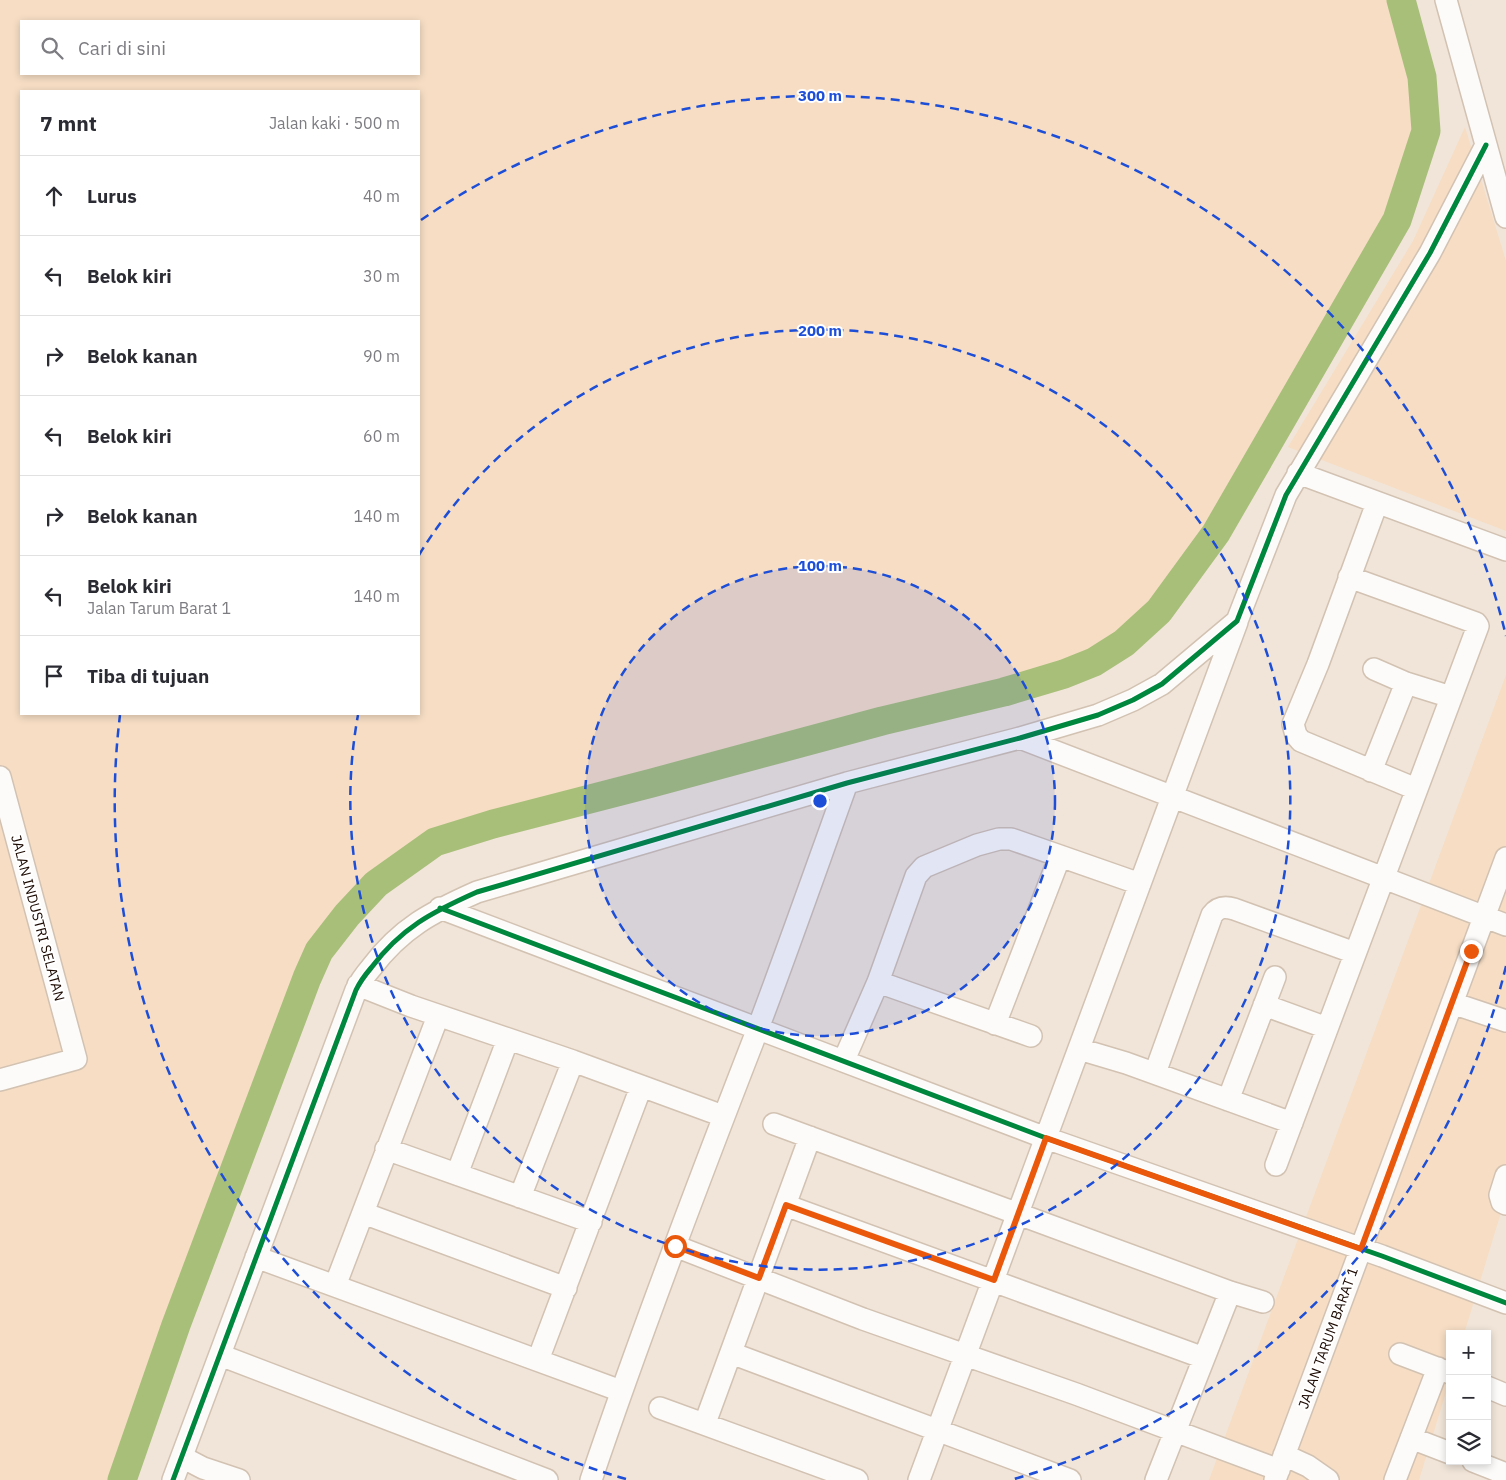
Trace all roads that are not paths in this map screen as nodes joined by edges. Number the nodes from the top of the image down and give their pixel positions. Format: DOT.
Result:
graph roads {
  1 [pos="1446,0"];
  2 [pos="1486,145"];
  3 [pos="1506,217"];
  4 [pos="1298,473"];
  5 [pos="1377,503"];
  6 [pos="1506,550"];
  7 [pos="1349,578"];
  8 [pos="1237,622"];
  9 [pos="1374,669"];
  10 [pos="1406,683"];
  11 [pos="1451,697"];
  12 [pos="1020,738"];
  13 [pos="1371,771"];
  14 [pos="0,778"];
  15 [pos="847,783"];
  16 [pos="1416,790"];
  17 [pos="1172,796"];
  18 [pos="1060,856"];
  19 [pos="1506,858"];
  20 [pos="1383,878"];
  21 [pos="1140,884"];
  22 [pos="440,908"];
  23 [pos="1484,916"];
  24 [pos="1506,925"];
  25 [pos="1355,953"];
  26 [pos="1275,977"];
  27 [pos="878,982"];
  28 [pos="358,985"];
  29 [pos="1452,1003"];
  30 [pos="1264,1004"];
  31 [pos="438,1016"];
  32 [pos="1506,1021"];
  33 [pos="995,1024"];
  34 [pos="1327,1028"];
  35 [pos="757,1029"];
  36 [pos="1030,1036"];
  37 [pos="508,1039"];
  38 [pos="1079,1049"];
  39 [pos="844,1060"];
  40 [pos="572,1062"];
  41 [pos="1155,1074"];
  42 [pos="0,1080"];
  43 [pos="641,1087"];
  44 [pos="1228,1100"];
  45 [pos="723,1116"];
  46 [pos="1292,1123"];
  47 [pos="774,1124"];
  48 [pos="810,1137"];
  49 [pos="1046,1138"];
  50 [pos="386,1149"];
  51 [pos="1276,1165"];
  52 [pos="457,1174"];
  53 [pos="1506,1176"];
  54 [pos="520,1198"];
  55 [pos="1506,1204"];
  56 [pos="786,1205"];
  57 [pos="363,1213"];
  58 [pos="1018,1213"];
  59 [pos="591,1222"];
  60 [pos="675,1246"];
  61 [pos="1361,1249"];
  62 [pos="256,1257"];
  63 [pos="759,1278"];
  64 [pos="994,1280"];
  65 [pos="336,1286"];
  66 [pos="566,1288"];
  67 [pos="1230,1292"];
  68 [pos="1263,1302"];
  69 [pos="1506,1303"];
  70 [pos="731,1353"];
  71 [pos="966,1354"];
  72 [pos="1400,1354"];
  73 [pos="220,1355"];
  74 [pos="1204,1358"];
  75 [pos="538,1360"];
  76 [pos="1444,1371"];
  77 [pos="1491,1389"];
  78 [pos="621,1391"];
  79 [pos="1506,1395"];
  80 [pos="660,1408"];
  81 [pos="705,1423"];
  82 [pos="938,1430"];
  83 [pos="1176,1432"];
  84 [pos="1411,1438"];
  85 [pos="1446,1451"];
  86 [pos="182,1457"];
  87 [pos="1483,1465"];
  88 [pos="1279,1468"];
  89 [pos="1506,1474"];
  90 [pos="173,1480"];
  91 [pos="239,1480"];
  92 [pos="547,1480"];
  93 [pos="591,1480"];
  94 [pos="857,1480"];
  95 [pos="919,1480"];
  96 [pos="1070,1480"];
  97 [pos="1156,1480"];
  98 [pos="1328,1480"];
  99 [pos="1395,1480"];
  1 -- 2 [label="street"];
  2 -- 3 [label="street"];
  2 -- 4 [label="street"];
  4 -- 5 [label="street"];
  4 -- 8 [label="street"];
  5 -- 6 [label="street"];
  5 -- 7 [label="street"];
  7 -- 11 [label="street"];
  7 -- 13 [label="street"];
  8 -- 12 [label="street"];
  8 -- 17 [label="street"];
  9 -- 10 [label="street"];
  10 -- 11 [label="street"];
  10 -- 13 [label="street"];
  11 -- 16 [label="street"];
  12 -- 15 [label="street"];
  12 -- 17 [label="street"];
  13 -- 16 [label="street"];
  14 -- 42 [label="street, JALAN INDUSTRI SELATAN"];
  15 -- 22 [label="street"];
  15 -- 35 [label="street"];
  16 -- 20 [label="street"];
  17 -- 20 [label="street"];
  17 -- 21 [label="street"];
  18 -- 21 [label="street"];
  18 -- 27 [label="street"];
  18 -- 33 [label="street"];
  19 -- 23 [label="street, JALAN TARUM BARAT 1"];
  20 -- 23 [label="street"];
  20 -- 25 [label="street"];
  21 -- 38 [label="street"];
  22 -- 28 [label="street"];
  22 -- 35 [label="street"];
  23 -- 24 [label="street"];
  23 -- 29 [label="street, JALAN TARUM BARAT 1"];
  25 -- 34 [label="street"];
  25 -- 41 [label="street"];
  26 -- 30 [label="street"];
  27 -- 33 [label="street"];
  27 -- 39 [label="street"];
  28 -- 31 [label="street"];
  28 -- 62 [label="street"];
  29 -- 32 [label="street"];
  29 -- 61 [label="street, JALAN TARUM BARAT 1"];
  30 -- 34 [label="street"];
  30 -- 44 [label="street"];
  31 -- 37 [label="street"];
  31 -- 50 [label="street"];
  33 -- 36 [label="street"];
  34 -- 46 [label="street"];
  35 -- 39 [label="street"];
  35 -- 45 [label="street"];
  37 -- 40 [label="street"];
  37 -- 52 [label="street"];
  38 -- 41 [label="street"];
  38 -- 49 [label="street"];
  39 -- 49 [label="street"];
  40 -- 43 [label="street"];
  40 -- 54 [label="street"];
  41 -- 44 [label="street"];
  43 -- 45 [label="street"];
  43 -- 59 [label="street"];
  44 -- 46 [label="street"];
  45 -- 60 [label="street"];
  46 -- 51 [label="street"];
  47 -- 48 [label="street"];
  48 -- 56 [label="street"];
  48 -- 58 [label="street"];
  49 -- 58 [label="street"];
  49 -- 61 [label="street"];
  50 -- 52 [label="street"];
  50 -- 57 [label="street"];
  52 -- 54 [label="street"];
  53 -- 55 [label="street"];
  54 -- 59 [label="street"];
  56 -- 63 [label="street"];
  56 -- 64 [label="street"];
  57 -- 65 [label="street"];
  57 -- 66 [label="street"];
  58 -- 64 [label="street"];
  58 -- 67 [label="street"];
  59 -- 66 [label="street"];
  60 -- 63 [label="street"];
  60 -- 78 [label="street"];
  61 -- 69 [label="street"];
  61 -- 88 [label="street, JALAN TARUM BARAT 1"];
  62 -- 65 [label="street"];
  62 -- 73 [label="street"];
  63 -- 70 [label="street"];
  63 -- 71 [label="street"];
  64 -- 71 [label="street"];
  64 -- 74 [label="street"];
  65 -- 75 [label="street"];
  66 -- 75 [label="street"];
  67 -- 68 [label="street"];
  67 -- 74 [label="street"];
  70 -- 81 [label="street"];
  70 -- 82 [label="street"];
  71 -- 82 [label="street"];
  71 -- 83 [label="street"];
  72 -- 76 [label="street"];
  73 -- 86 [label="street"];
  73 -- 92 [label="street"];
  74 -- 83 [label="street"];
  75 -- 78 [label="street"];
  76 -- 84 [label="street"];
  77 -- 79 [label="street"];
  78 -- 93 [label="street"];
  80 -- 81 [label="street"];
  81 -- 94 [label="street"];
  82 -- 95 [label="street"];
  82 -- 96 [label="street"];
  83 -- 88 [label="street"];
  83 -- 97 [label="street"];
  84 -- 85 [label="street"];
  84 -- 99 [label="street"];
  86 -- 90 [label="street"];
  86 -- 91 [label="street"];
  87 -- 89 [label="street"];
  88 -- 98 [label="street"];
}
